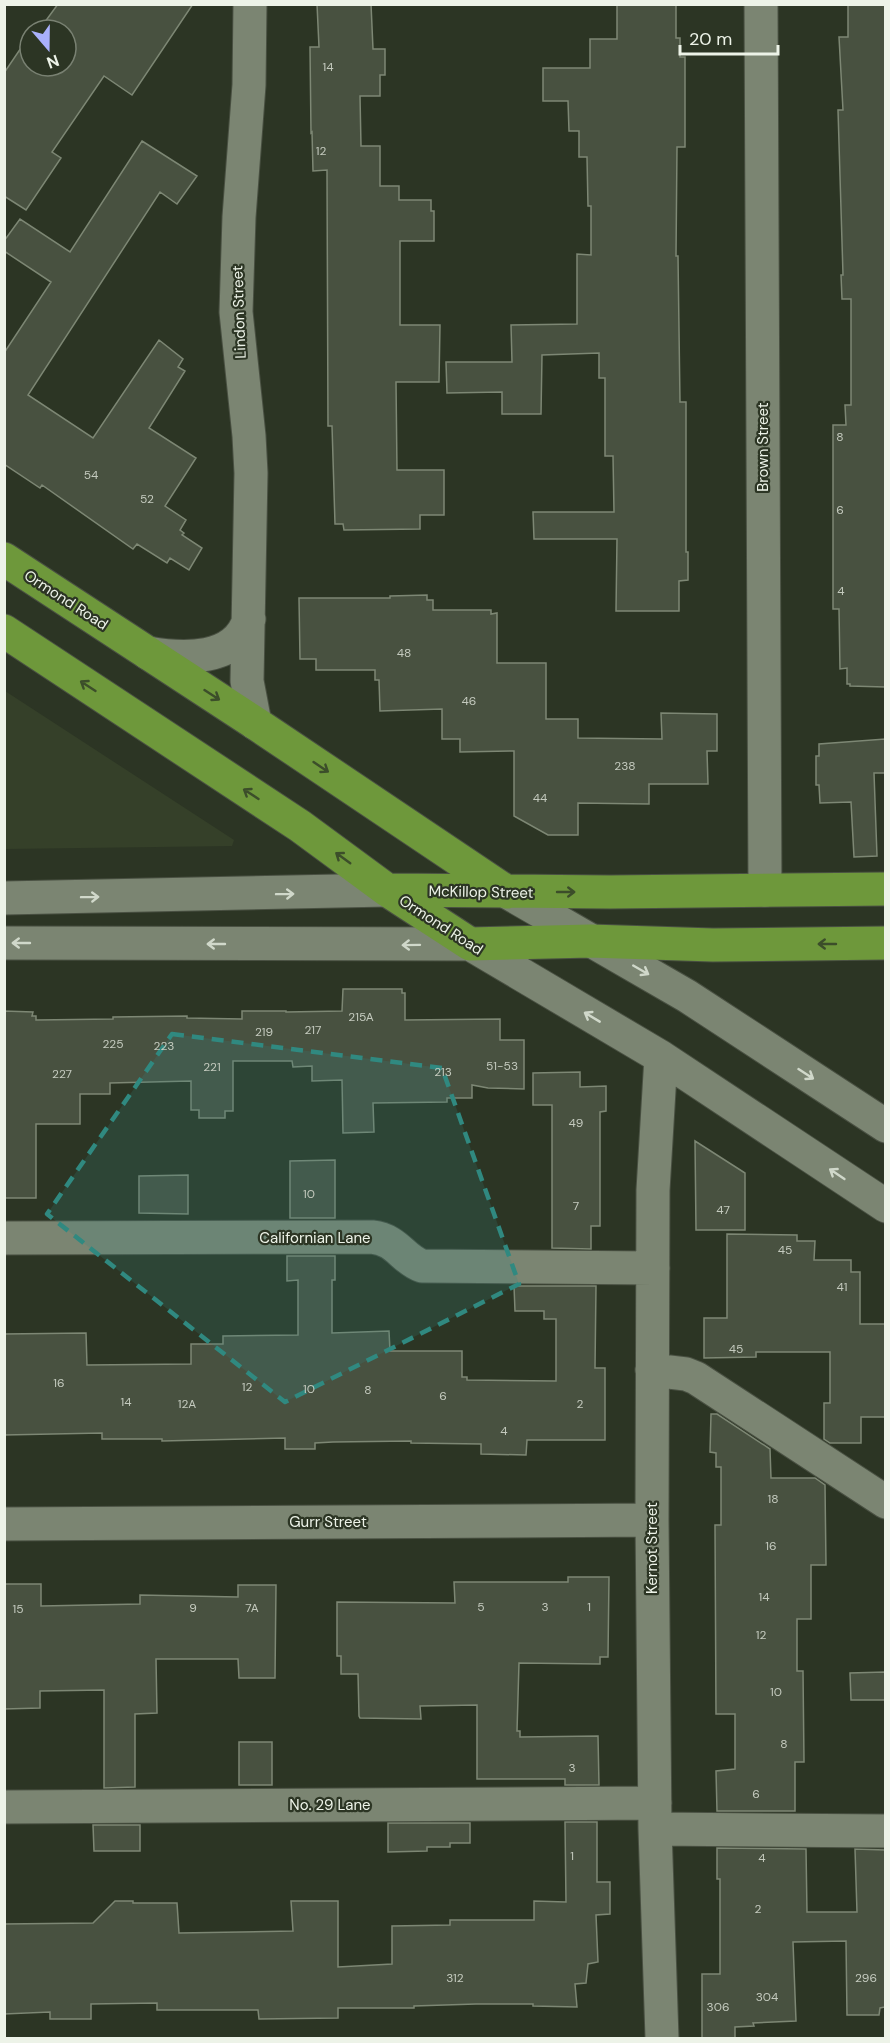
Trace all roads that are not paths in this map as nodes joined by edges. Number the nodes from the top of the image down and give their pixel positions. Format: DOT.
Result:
graph roads {
  1 [pos="250,4"];
  2 [pos="761,4"];
  3 [pos="4,559"];
  4 [pos="249,620"];
  5 [pos="4,631"];
  6 [pos="148,653"];
  7 [pos="255,723"];
  8 [pos="765,890"];
  9 [pos="885,890"];
  10 [pos="387,891"];
  11 [pos="507,892"];
  12 [pos="4,898"];
  13 [pos="590,941"];
  14 [pos="4,943"];
  15 [pos="885,943"];
  16 [pos="470,944"];
  17 [pos="661,1057"];
  18 [pos="885,1126"];
  19 [pos="885,1206"];
  20 [pos="4,1238"];
  21 [pos="653,1268"];
  22 [pos="652,1370"];
  23 [pos="885,1502"];
  24 [pos="652,1520"];
  25 [pos="4,1524"];
  26 [pos="4,1807"];
  27 [pos="655,1816"];
  28 [pos="885,1831"];
  29 [pos="662,2038"];
  1 -- 4 [label="street, Lindon Street"];
  2 -- 8 [label="street, Brown Street"];
  3 -- 6 [label="highway, Ormond Road"];
  4 -- 6 [label="street"];
  4 -- 7 [label="street, Lindon Street"];
  10 -- 5 [label="highway, Ormond Road, one-way"];
  6 -- 7 [label="highway, Ormond Road, one-way"];
  7 -- 11 [label="highway, Ormond Road, one-way"];
  8 -- 9 [label="highway, McKillop Street"];
  11 -- 8 [label="highway, McKillop Street, one-way"];
  10 -- 11 [label="highway, McKillop Street"];
  12 -- 10 [label="street, McKillop Street, one-way"];
  10 -- 16 [label="highway, Ormond Road"];
  11 -- 13 [label="street, Ormond Road"];
  15 -- 13 [label="highway, one-way"];
  13 -- 16 [label="highway"];
  13 -- 18 [label="street, Ormond Road, one-way"];
  16 -- 14 [label="street, one-way"];
  17 -- 16 [label="street, Ormond Road, one-way"];
  19 -- 17 [label="street, Ormond Road, one-way"];
  17 -- 21 [label="street, Kernot Street"];
  20 -- 21 [label="street, Californian Lane"];
  21 -- 22 [label="street, Kernot Street"];
  22 -- 23 [label="street"];
  22 -- 24 [label="street, Kernot Street"];
  24 -- 25 [label="street, Gurr Street"];
  24 -- 27 [label="street, Kernot Street"];
  26 -- 27 [label="street, No. 29 Lane"];
  27 -- 28 [label="street, No. 29 Lane"];
  27 -- 29 [label="street, Kernot Street"];
}
